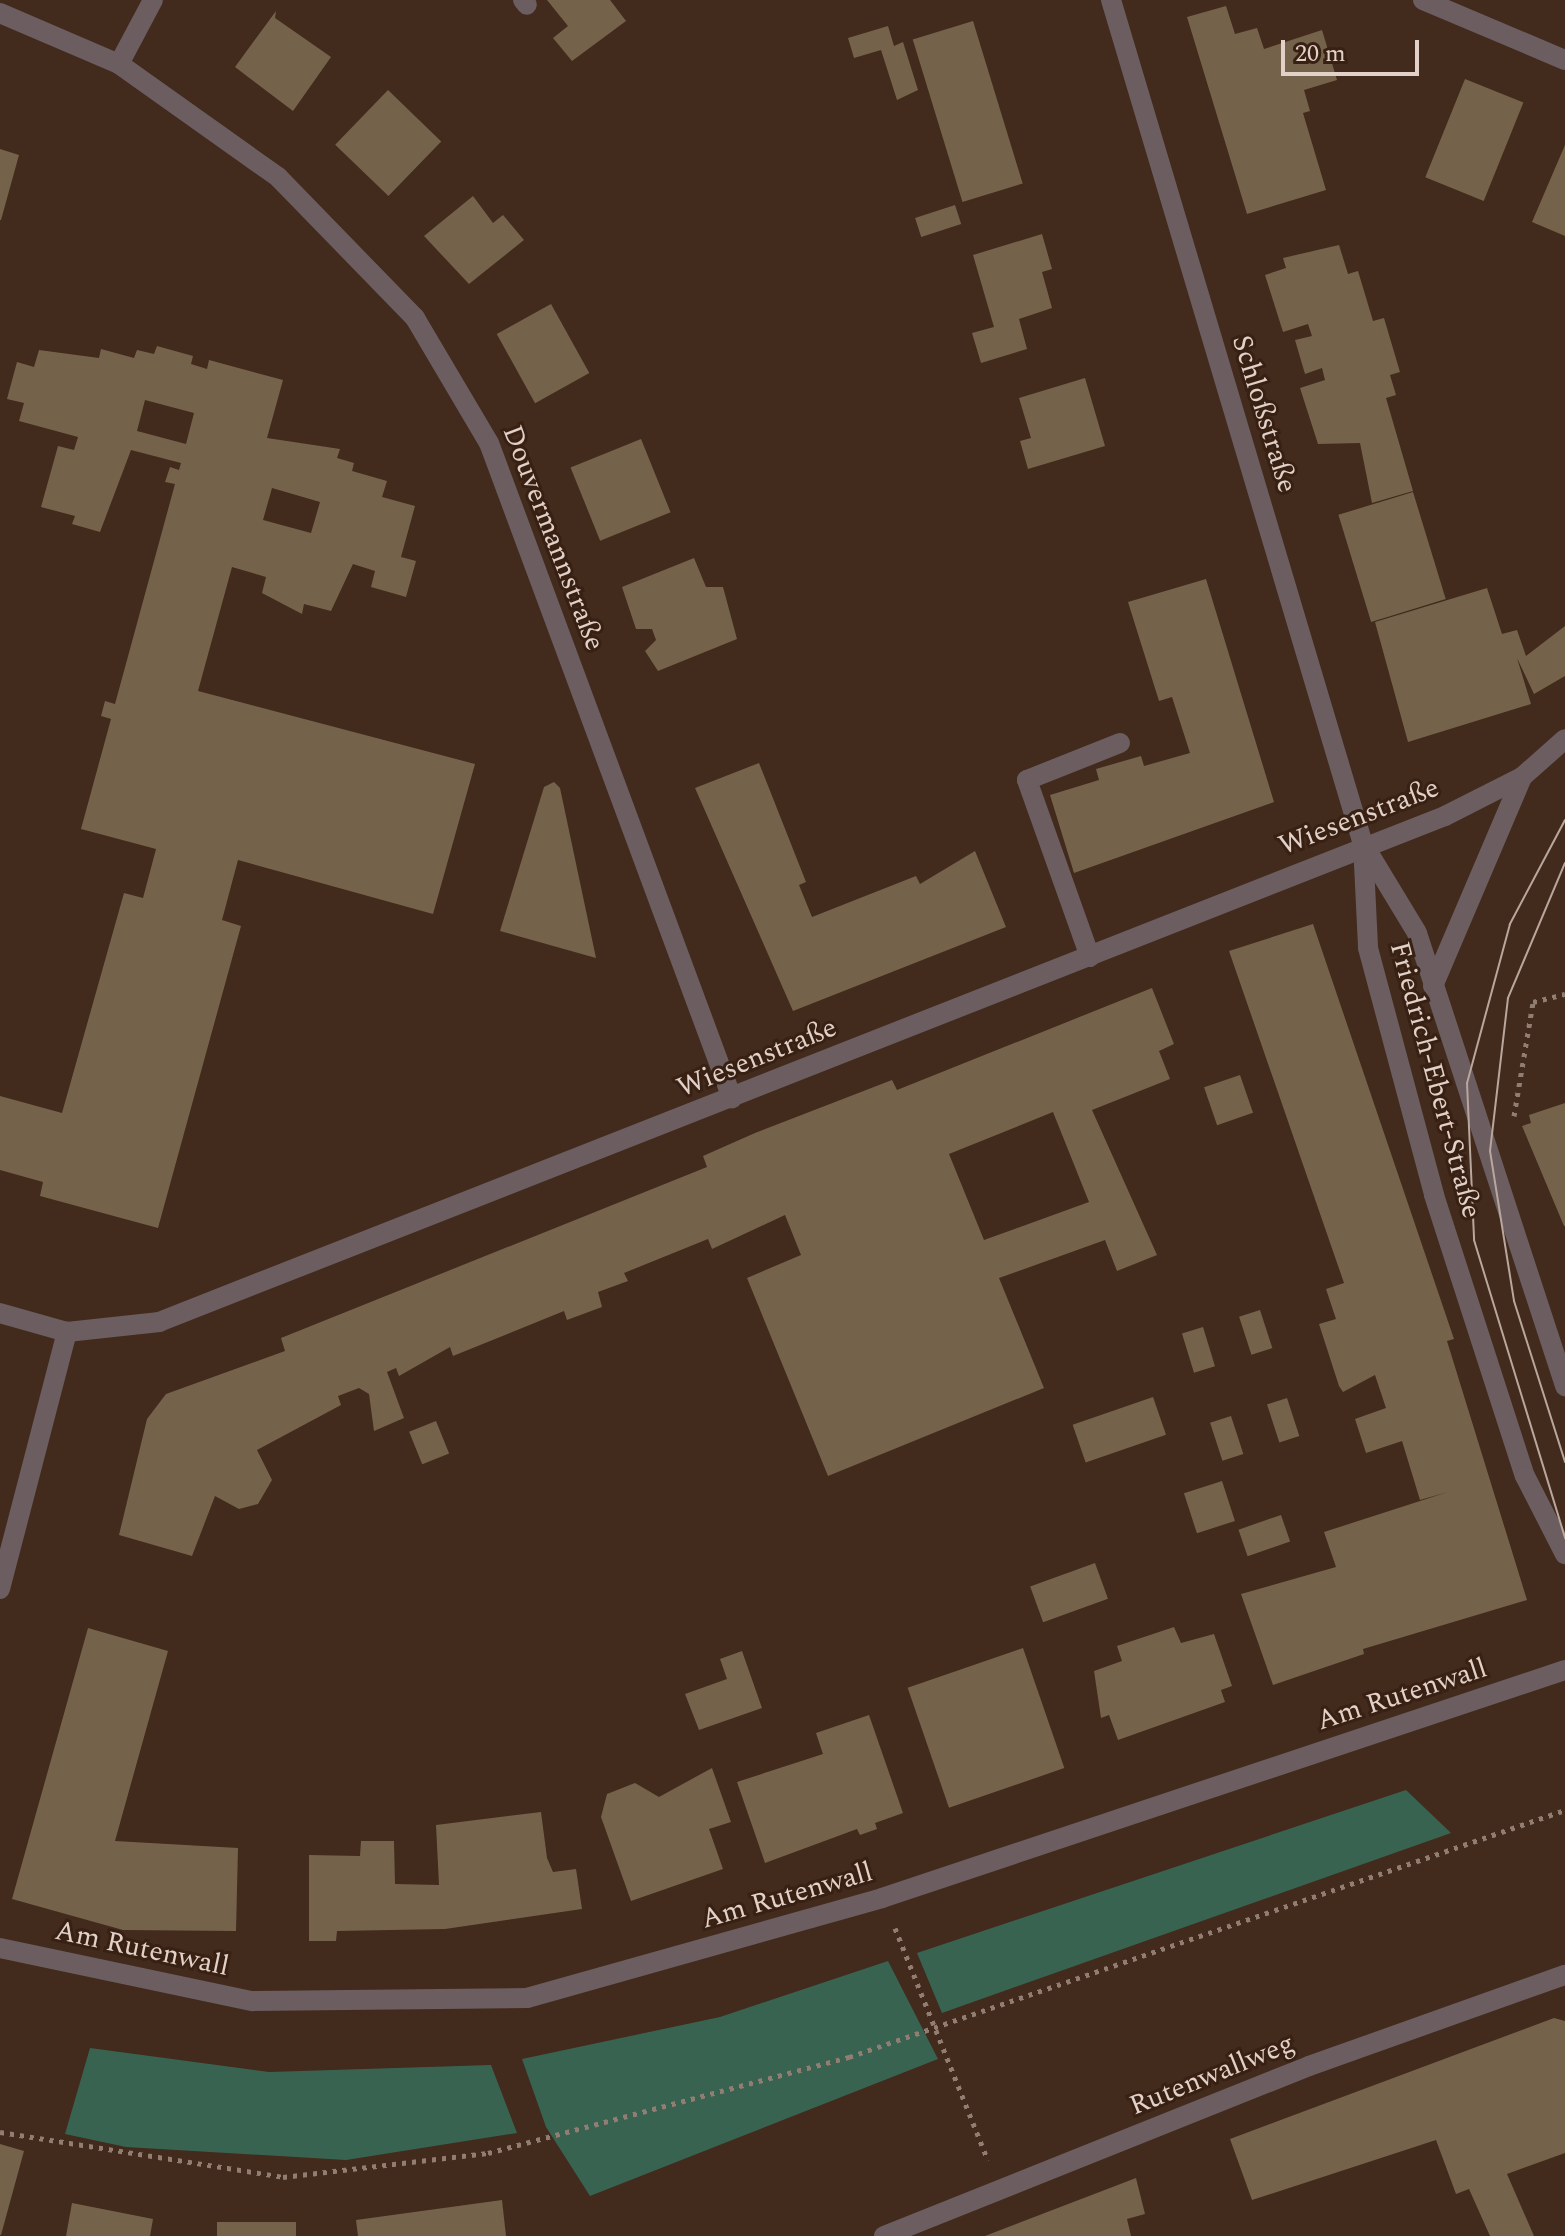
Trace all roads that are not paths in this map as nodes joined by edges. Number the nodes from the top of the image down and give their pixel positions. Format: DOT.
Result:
graph roads {
  1 [pos="153,0"];
  2 [pos="1111,0"];
  3 [pos="1423,0"];
  4 [pos="0,13"];
  5 [pos="1565,60"];
  6 [pos="119,64"];
  7 [pos="1565,739"];
  8 [pos="1120,743"];
  9 [pos="1522,777"];
  10 [pos="1363,844"];
  11 [pos="1090,957"];
  12 [pos="1433,986"];
  13 [pos="732,1098"];
  14 [pos="0,1313"];
  15 [pos="67,1332"];
  16 [pos="1565,1386"];
  17 [pos="1565,1554"];
  18 [pos="0,1589"];
  19 [pos="1565,1670"];
  20 [pos="0,1948"];
  21 [pos="1565,1975"];
  22 [pos="884,2236"];
  1 -- 6 [label="street"];
  2 -- 10 [label="street, Schloßstraße"];
  3 -- 5 [label="street"];
  4 -- 6 [label="street, Douvermannstraße"];
  6 -- 13 [label="street, Douvermannstraße"];
  7 -- 9 [label="street, Wiesenstraße"];
  8 -- 11 [label="street"];
  9 -- 10 [label="street, Wiesenstraße"];
  9 -- 12 [label="street, Wiesenstraße"];
  10 -- 11 [label="street, Wiesenstraße"];
  10 -- 12 [label="street, Friedrich-Ebert-Straße"];
  10 -- 17 [label="street, Friedrich-Ebert-Straße"];
  11 -- 13 [label="street, Wiesenstraße"];
  12 -- 16 [label="street, Friedrich-Ebert-Straße"];
  13 -- 15 [label="street, Wiesenstraße"];
  14 -- 15 [label="street, Wiesenstraße"];
  15 -- 18 [label="street"];
  19 -- 20 [label="street, Am Rutenwall"];
  21 -- 22 [label="street, Rutenwallweg"];
}
